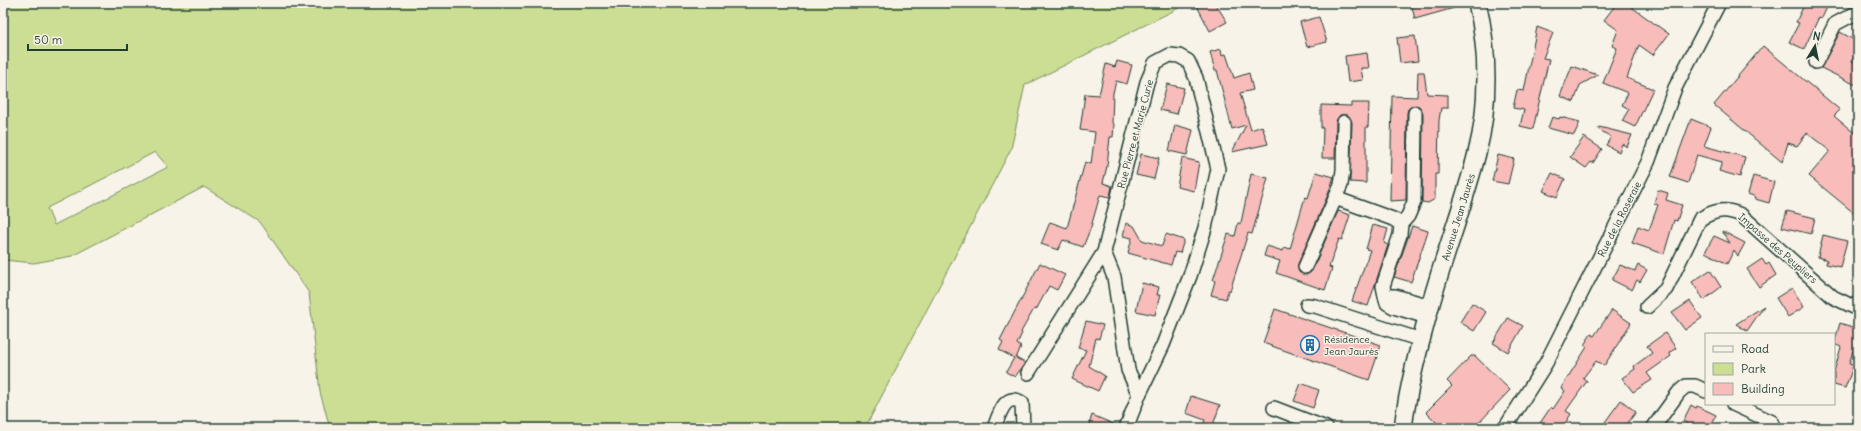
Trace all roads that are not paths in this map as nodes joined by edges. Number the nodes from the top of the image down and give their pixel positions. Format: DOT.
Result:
graph roads {
  1 [pos="1477,3"];
  2 [pos="1719,3"];
  3 [pos="1858,16"];
  4 [pos="1816,62"];
  5 [pos="1415,113"];
  6 [pos="1344,122"];
  7 [pos="1335,198"];
  8 [pos="1401,224"];
  9 [pos="1104,252"];
  10 [pos="1305,267"];
  11 [pos="1307,305"];
  12 [pos="1647,307"];
  13 [pos="1858,309"];
  14 [pos="1428,312"];
  15 [pos="1420,340"];
  16 [pos="1028,373"];
  17 [pos="1705,391"];
  18 [pos="1139,395"];
  19 [pos="1735,405"];
  20 [pos="1274,408"];
  21 [pos="994,428"];
  22 [pos="1023,428"];
  23 [pos="1126,428"];
  24 [pos="1326,428"];
  25 [pos="1403,428"];
  26 [pos="1505,428"];
  27 [pos="1652,428"];
  28 [pos="1775,428"];
  1 -- 14 [label="main road, Avenue Jean Jaurès"];
  2 -- 26 [label="street, Rue de la Roseraie"];
  3 -- 4 [label="street"];
  5 -- 8 [label="street"];
  6 -- 7 [label="street"];
  7 -- 8 [label="street"];
  7 -- 10 [label="street"];
  8 -- 14 [label="street"];
  9 -- 16 [label="street, Rue Pierre et Marie Curie"];
  9 -- 18 [label="street"];
  9 -- 18 [label="street, Rue Pierre et Marie Curie"];
  11 -- 15 [label="street"];
  12 -- 13 [label="street, Impasse des Peupliers"];
  14 -- 15 [label="main road, Avenue Jean Jaurès"];
  15 -- 25 [label="main road, Avenue Jean Jaurès"];
  17 -- 27 [label="street"];
  18 -- 23 [label="street, Rue Pierre et Marie Curie"];
  19 -- 28 [label="street"];
  20 -- 24 [label="street"];
  21 -- 22 [label="street"];
}
